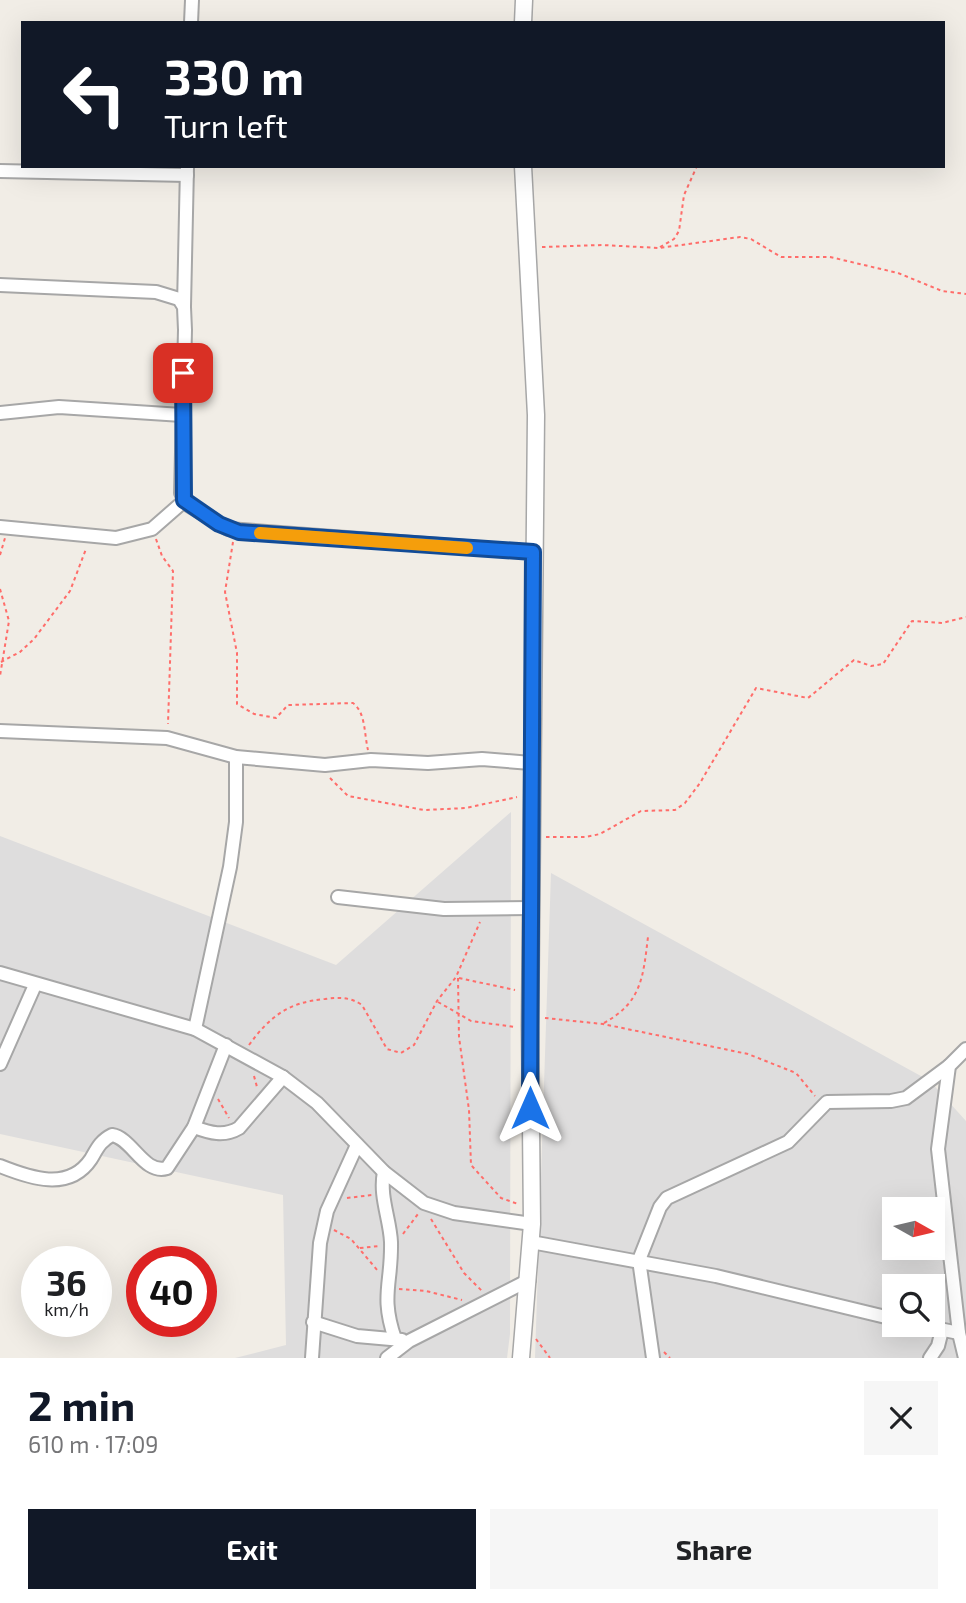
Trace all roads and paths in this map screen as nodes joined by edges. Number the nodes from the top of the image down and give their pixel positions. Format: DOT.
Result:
graph roads {
  1 [pos="192,0"];
  2 [pos="524,0"];
  3 [pos="191,21"];
  4 [pos="523,21"];
  5 [pos="523,168"];
  6 [pos="695,168"];
  7 [pos="187,170"];
  8 [pos="0,171"];
  9 [pos="526,248"];
  10 [pos="659,248"];
  11 [pos="0,285"];
  12 [pos="966,294"];
  13 [pos="184,307"];
  14 [pos="0,413"];
  15 [pos="182,415"];
  16 [pos="184,500"];
  17 [pos="5,527"];
  18 [pos="152,529"];
  19 [pos="234,531"];
  20 [pos="97,538"];
  21 [pos="533,552"];
  22 [pos="0,555"];
  23 [pos="0,589"];
  24 [pos="966,617"];
  25 [pos="1,662"];
  26 [pos="0,676"];
  27 [pos="0,731"];
  28 [pos="167,738"];
  29 [pos="236,757"];
  30 [pos="371,760"];
  31 [pos="531,763"];
  32 [pos="313,765"];
  33 [pos="531,797"];
  34 [pos="531,836"];
  35 [pos="338,897"];
  36 [pos="531,908"];
  37 [pos="488,909"];
  38 [pos="648,937"];
  39 [pos="0,973"];
  40 [pos="457,977"];
  41 [pos="35,985"];
  42 [pos="530,992"];
  43 [pos="437,1001"];
  44 [pos="458,1015"];
  45 [pos="530,1022"];
  46 [pos="603,1024"];
  47 [pos="195,1029"];
  48 [pos="226,1045"];
  49 [pos="966,1049"];
  50 [pos="246,1055"];
  51 [pos="0,1064"];
  52 [pos="950,1066"];
  53 [pos="283,1077"];
  54 [pos="213,1081"];
  55 [pos="261,1103"];
  56 [pos="820,1107"];
  57 [pos="194,1127"];
  58 [pos="239,1128"];
  59 [pos="357,1145"];
  60 [pos="0,1166"];
  61 [pos="384,1172"];
  62 [pos="382,1192"];
  63 [pos="333,1196"];
  64 [pos="426,1204"];
  65 [pos="532,1217"];
  66 [pos="324,1225"];
  67 [pos="531,1242"];
  68 [pos="391,1243"];
  69 [pos="360,1248"];
  70 [pos="639,1260"];
  71 [pos="529,1280"];
  72 [pos="386,1285"];
  73 [pos="494,1300"];
  74 [pos="479,1308"];
  75 [pos="882,1316"];
  76 [pos="313,1322"];
  77 [pos="525,1325"];
  78 [pos="945,1331"];
  79 [pos="959,1334"];
  80 [pos="940,1337"];
  81 [pos="395,1339"];
  82 [pos="409,1341"];
  83 [pos="312,1358"];
  84 [pos="387,1358"];
  85 [pos="522,1358"];
  86 [pos="550,1358"];
  87 [pos="653,1358"];
  88 [pos="930,1358"];
  89 [pos="965,1358"];
  1 -- 3 [label="street"];
  2 -- 4 [label="street"];
  5 -- 9 [label="street"];
  6 -- 10 [label="path"];
  7 -- 8 [label="street"];
  7 -- 13 [label="street"];
  9 -- 10 [label="path"];
  9 -- 21 [label="street"];
  10 -- 12 [label="path"];
  11 -- 13 [label="street"];
  13 -- 15 [label="street"];
  14 -- 15 [label="street"];
  15 -- 16 [label="street"];
  16 -- 18 [label="street"];
  16 -- 19 [label="street"];
  17 -- 20 [label="street"];
  17 -- 22 [label="path"];
  18 -- 20 [label="street"];
  18 -- 28 [label="path"];
  19 -- 21 [label="street"];
  19 -- 30 [label="path"];
  20 -- 25 [label="path"];
  21 -- 31 [label="street"];
  23 -- 25 [label="path"];
  24 -- 34 [label="path"];
  25 -- 26 [label="path"];
  27 -- 28 [label="street"];
  28 -- 29 [label="street"];
  29 -- 32 [label="street"];
  29 -- 47 [label="street"];
  30 -- 31 [label="street"];
  30 -- 32 [label="street"];
  31 -- 33 [label="street"];
  32 -- 33 [label="path"];
  33 -- 34 [label="street"];
  34 -- 36 [label="street"];
  35 -- 37 [label="street"];
  36 -- 37 [label="street"];
  36 -- 42 [label="street"];
  37 -- 40 [label="path"];
  38 -- 46 [label="path"];
  39 -- 41 [label="street"];
  40 -- 42 [label="path"];
  40 -- 43 [label="path"];
  40 -- 44 [label="path"];
  41 -- 47 [label="street"];
  41 -- 51 [label="street"];
  42 -- 45 [label="street"];
  43 -- 44 [label="path"];
  43 -- 50 [label="path"];
  44 -- 45 [label="path"];
  44 -- 65 [label="path"];
  45 -- 46 [label="path"];
  45 -- 65 [label="street"];
  46 -- 56 [label="path"];
  47 -- 48 [label="street"];
  48 -- 50 [label="street"];
  48 -- 54 [label="street"];
  49 -- 52 [label="street"];
  50 -- 53 [label="street"];
  50 -- 55 [label="path"];
  52 -- 56 [label="street"];
  52 -- 79 [label="street"];
  53 -- 55 [label="street"];
  53 -- 59 [label="street"];
  54 -- 57 [label="street"];
  54 -- 58 [label="path"];
  55 -- 58 [label="street"];
  56 -- 70 [label="street"];
  57 -- 58 [label="street"];
  57 -- 60 [label="street"];
  59 -- 61 [label="street"];
  59 -- 63 [label="street"];
  61 -- 62 [label="street"];
  61 -- 64 [label="street"];
  62 -- 63 [label="path"];
  62 -- 68 [label="street"];
  63 -- 66 [label="street"];
  64 -- 65 [label="street"];
  64 -- 68 [label="path"];
  64 -- 73 [label="path"];
  65 -- 67 [label="street"];
  66 -- 69 [label="path"];
  66 -- 76 [label="street"];
  67 -- 70 [label="street"];
  67 -- 71 [label="street"];
  68 -- 69 [label="path"];
  68 -- 72 [label="street"];
  69 -- 72 [label="path"];
  70 -- 75 [label="street"];
  70 -- 87 [label="street"];
  71 -- 73 [label="street"];
  71 -- 77 [label="street"];
  72 -- 74 [label="path"];
  72 -- 81 [label="street"];
  73 -- 74 [label="street"];
  74 -- 82 [label="street"];
  76 -- 81 [label="street"];
  76 -- 83 [label="street"];
  77 -- 85 [label="street"];
  77 -- 86 [label="path"];
  78 -- 79 [label="street"];
  79 -- 89 [label="street"];
  80 -- 88 [label="street"];
  81 -- 82 [label="street"];
  82 -- 84 [label="street"];
}
